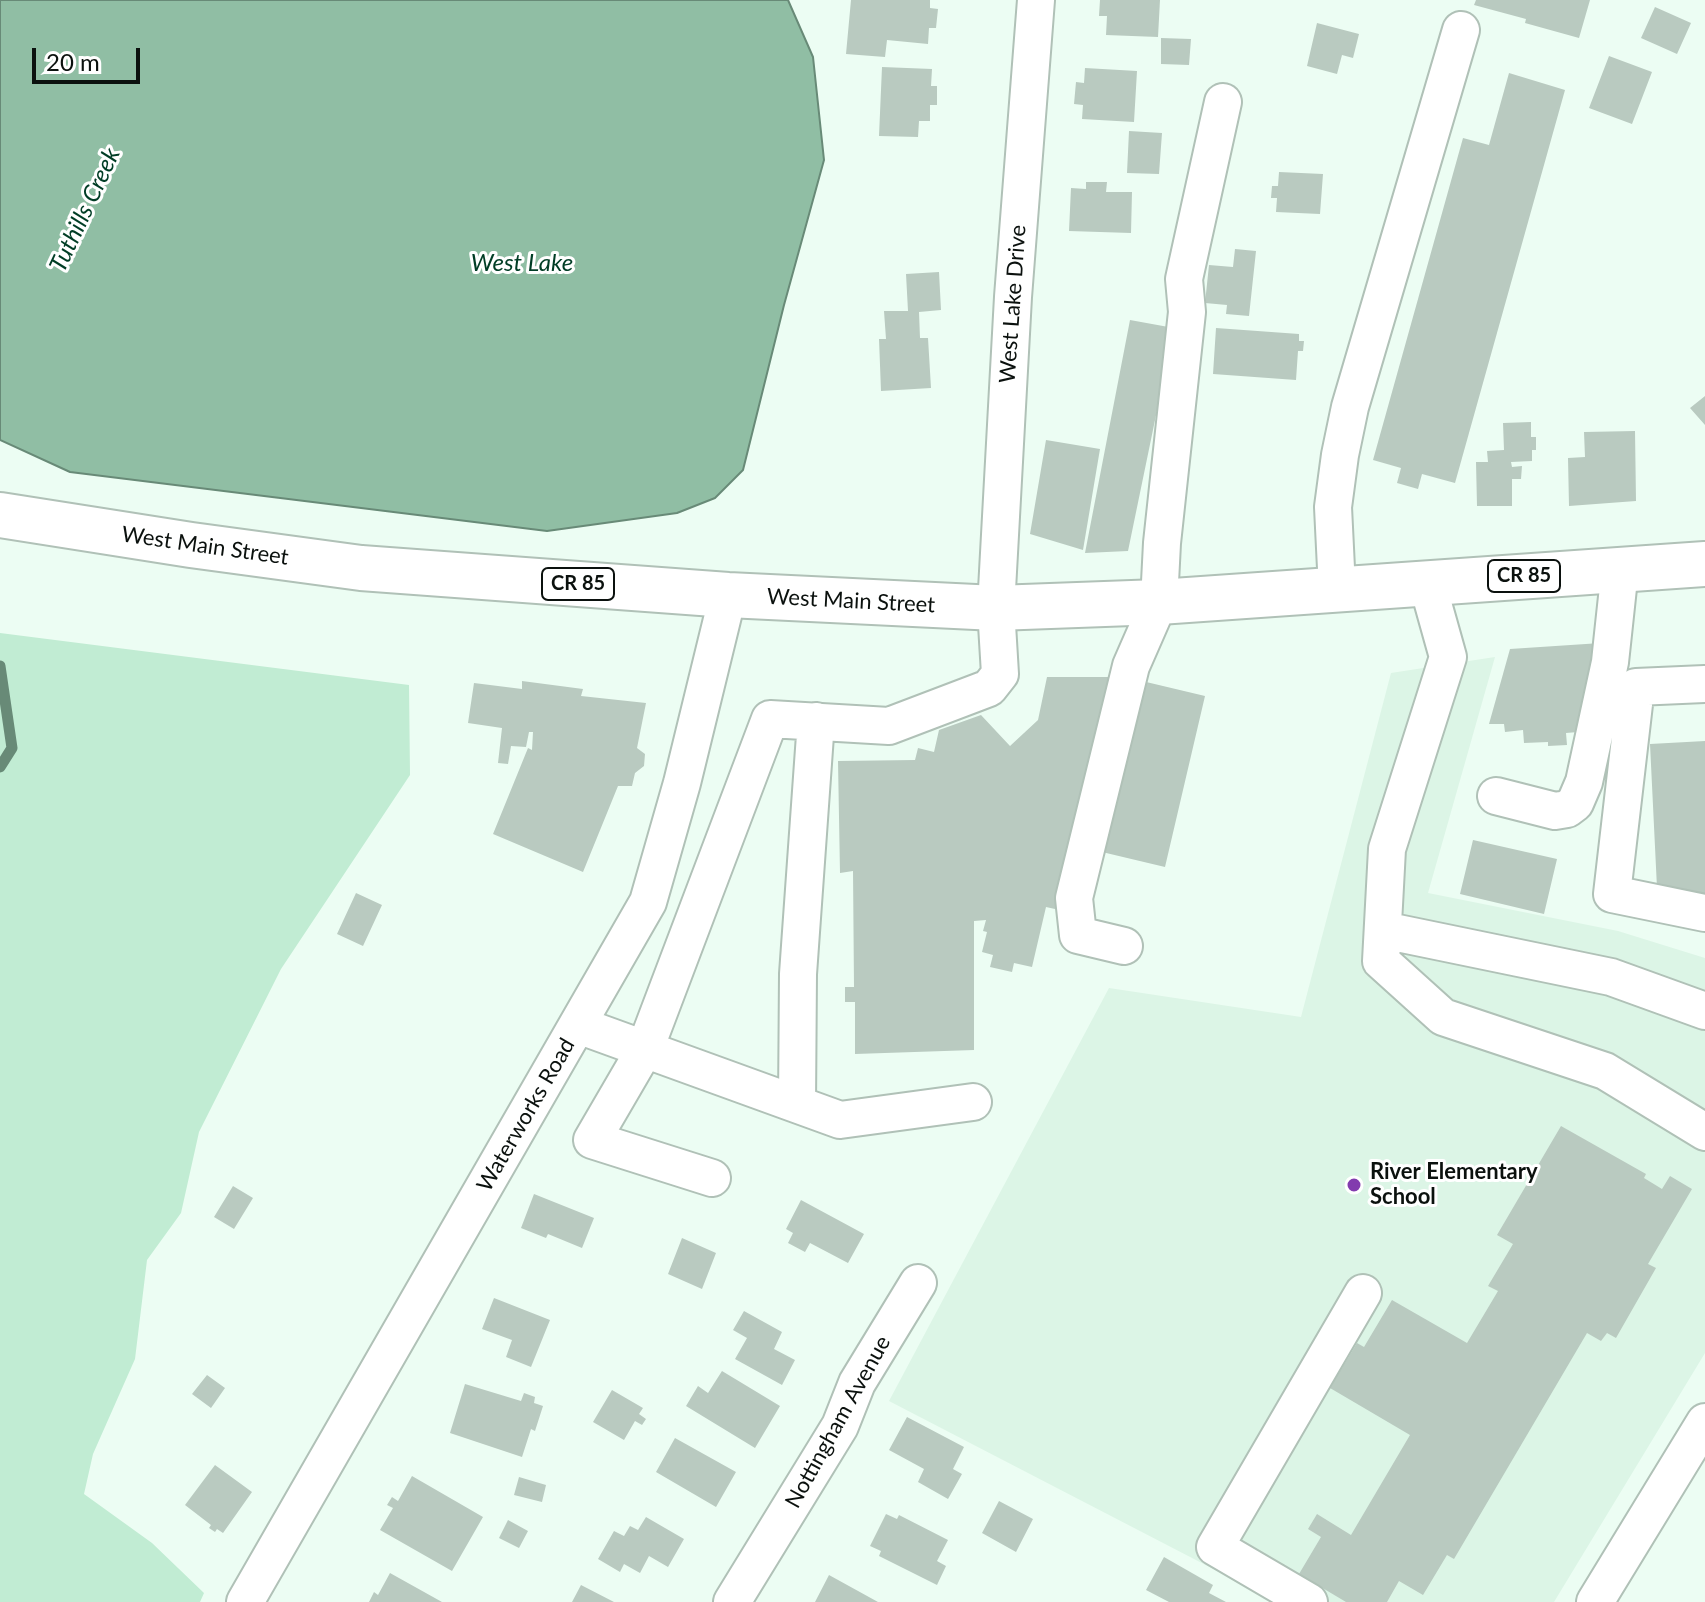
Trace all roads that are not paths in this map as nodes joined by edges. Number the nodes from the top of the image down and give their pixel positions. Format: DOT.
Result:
graph roads {
  1 [pos="1036,0"];
  2 [pos="1461,30"];
  3 [pos="1223,102"];
  4 [pos="0,515"];
  5 [pos="1705,564"];
  6 [pos="1620,569"];
  7 [pos="1427,582"];
  8 [pos="1337,589"];
  9 [pos="728,595"];
  10 [pos="1159,602"];
  11 [pos="996,608"];
  12 [pos="1705,684"];
  13 [pos="816,721"];
  14 [pos="1496,796"];
  15 [pos="1705,913"];
  16 [pos="1383,930"];
  17 [pos="1124,946"];
  18 [pos="1705,1011"];
  19 [pos="578,1025"];
  20 [pos="645,1049"];
  21 [pos="973,1102"];
  22 [pos="797,1104"];
  23 [pos="1705,1132"];
  24 [pos="712,1178"];
  25 [pos="918,1283"];
  26 [pos="1363,1293"];
  27 [pos="1705,1422"];
  28 [pos="245,1602"];
  29 [pos="732,1602"];
  30 [pos="1309,1602"];
  31 [pos="1595,1602"];
  1 -- 11 [label="street, West Lake Drive"];
  2 -- 8 [label="street"];
  3 -- 10 [label="street"];
  4 -- 9 [label="main road, West Main Street / CR 85"];
  5 -- 6 [label="main road, West Main Street / CR 85"];
  6 -- 7 [label="main road, West Main Street / CR 85"];
  6 -- 14 [label="street"];
  7 -- 8 [label="main road, West Main Street / CR 85"];
  7 -- 16 [label="street"];
  8 -- 10 [label="main road, West Main Street / CR 85"];
  9 -- 11 [label="main road, West Main Street / CR 85"];
  9 -- 19 [label="street, Waterworks Road"];
  10 -- 11 [label="main road, West Main Street / CR 85"];
  10 -- 17 [label="street"];
  11 -- 13 [label="street, West Lake Drive"];
  12 -- 15 [label="street"];
  13 -- 20 [label="street, West Lake Drive"];
  13 -- 22 [label="street"];
  16 -- 18 [label="street"];
  16 -- 23 [label="street"];
  19 -- 20 [label="street"];
  19 -- 28 [label="street, Waterworks Road"];
  20 -- 22 [label="street"];
  20 -- 24 [label="street"];
  21 -- 22 [label="street"];
  25 -- 29 [label="street, Nottingham Avenue"];
  26 -- 30 [label="street"];
  27 -- 31 [label="street"];
}
